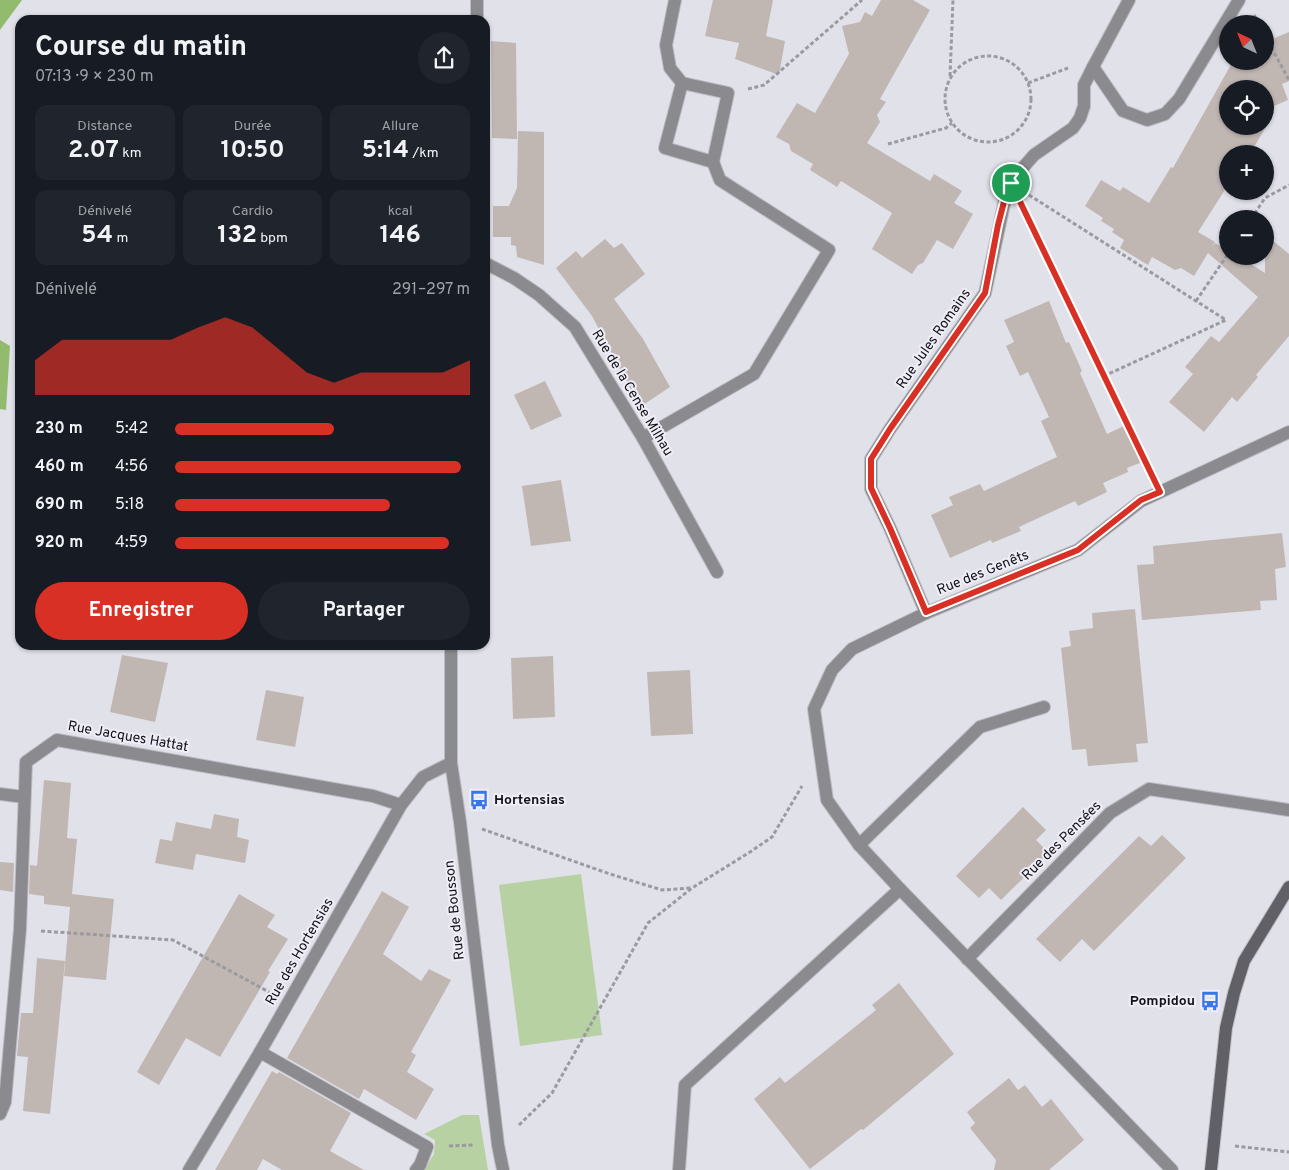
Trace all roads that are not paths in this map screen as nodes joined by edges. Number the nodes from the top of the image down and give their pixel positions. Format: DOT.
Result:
graph roads {
  1 [pos="477,0"];
  2 [pos="675,0"];
  3 [pos="1129,0"];
  4 [pos="1239,0"];
  5 [pos="476,15"];
  6 [pos="1093,66"];
  7 [pos="682,83"];
  8 [pos="713,162"];
  9 [pos="490,265"];
  10 [pos="1289,432"];
  11 [pos="643,438"];
  12 [pos="717,572"];
  13 [pos="926,612"];
  14 [pos="451,650"];
  15 [pos="1044,707"];
  16 [pos="451,763"];
  17 [pos="0,794"];
  18 [pos="24,797"];
  19 [pos="401,805"];
  20 [pos="1289,810"];
  21 [pos="860,845"];
  22 [pos="1289,887"];
  23 [pos="900,889"];
  24 [pos="967,959"];
  25 [pos="260,1052"];
  26 [pos="0,1114"];
  27 [pos="189,1170"];
  28 [pos="416,1170"];
  29 [pos="503,1170"];
  30 [pos="679,1170"];
  31 [pos="1172,1170"];
  32 [pos="1211,1170"];
  1 -- 5 [label="street"];
  2 -- 7 [label="street"];
  3 -- 6 [label="street, Rue Jules Romains"];
  4 -- 6 [label="street"];
  6 -- 13 [label="street, Rue Jules Romains"];
  7 -- 8 [label="street"];
  7 -- 8 [label="street"];
  8 -- 11 [label="street"];
  9 -- 11 [label="street, Rue de la Cense Milhau"];
  10 -- 13 [label="street, Rue des Genêts"];
  11 -- 12 [label="street, Rue de la Cense Milhau"];
  13 -- 21 [label="street, Rue des Genêts"];
  14 -- 16 [label="street, Rue de Bousson"];
  15 -- 21 [label="street"];
  16 -- 19 [label="street, Rue des Hortensias"];
  16 -- 29 [label="street, Rue de Bousson"];
  17 -- 18 [label="street"];
  18 -- 19 [label="street, Rue Jacques Hattat"];
  18 -- 26 [label="street, Rue Jacques Hattat"];
  19 -- 25 [label="street, Rue des Hortensias"];
  20 -- 24 [label="street, Rue des Pensées"];
  21 -- 23 [label="street, Rue des Genêts"];
  22 -- 32 [label="main road"];
  23 -- 24 [label="street, Rue des Genêts"];
  23 -- 30 [label="street"];
  24 -- 31 [label="street, Rue des Genêts"];
  25 -- 27 [label="street, Rue des Hortensias"];
  25 -- 28 [label="street"];
}
